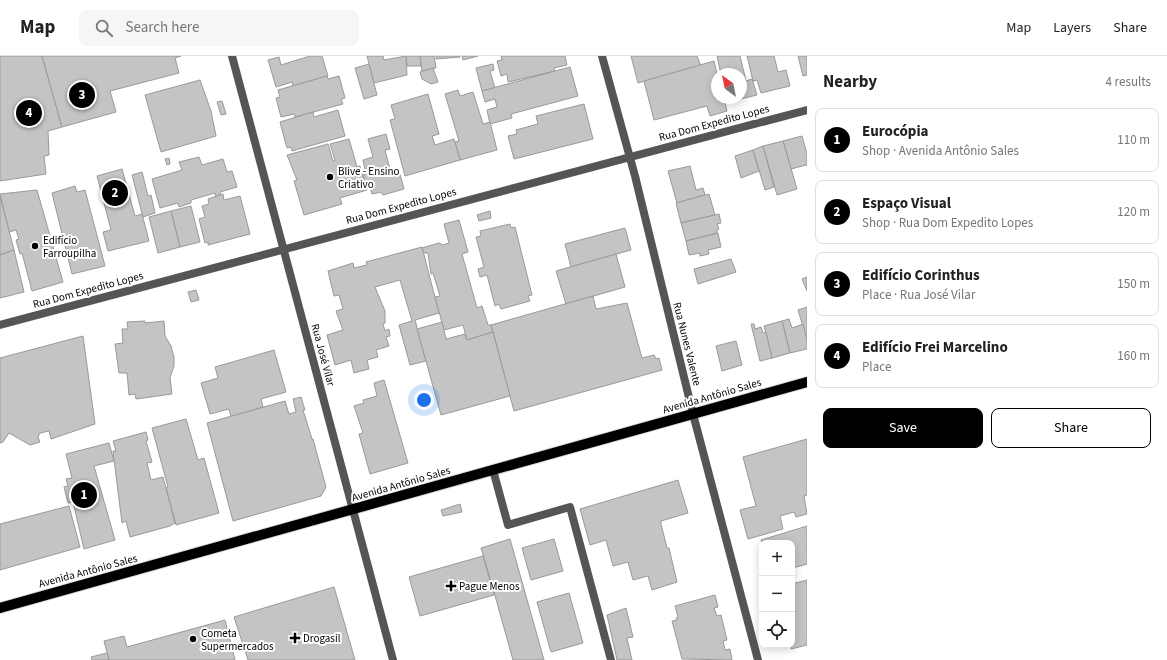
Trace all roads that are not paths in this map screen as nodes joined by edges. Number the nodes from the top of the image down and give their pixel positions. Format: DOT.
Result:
graph roads {
  1 [pos="232,56"];
  2 [pos="602,56"];
  3 [pos="807,110"];
  4 [pos="630,157"];
  5 [pos="283,249"];
  6 [pos="0,325"];
  7 [pos="807,382"];
  8 [pos="693,414"];
  9 [pos="494,470"];
  10 [pos="353,510"];
  11 [pos="0,608"];
  12 [pos="393,660"];
  13 [pos="611,660"];
  14 [pos="758,660"];
  1 -- 5 [label="street, Rua José Vilar"];
  2 -- 4 [label="street, Rua Nunes Valente"];
  3 -- 4 [label="street, Rua Dom Expedito Lopes"];
  4 -- 5 [label="street, Rua Dom Expedito Lopes"];
  4 -- 8 [label="street, Rua Nunes Valente"];
  5 -- 6 [label="street, Rua Dom Expedito Lopes"];
  5 -- 10 [label="street, Rua José Vilar"];
  7 -- 8 [label="main road, Avenida Antônio Sales"];
  8 -- 9 [label="main road, Avenida Antônio Sales"];
  8 -- 14 [label="street, Rua Nunes Valente"];
  9 -- 10 [label="main road, Avenida Antônio Sales"];
  9 -- 13 [label="street"];
  10 -- 11 [label="main road, Avenida Antônio Sales"];
  10 -- 12 [label="street, Rua José Vilar"];
}
